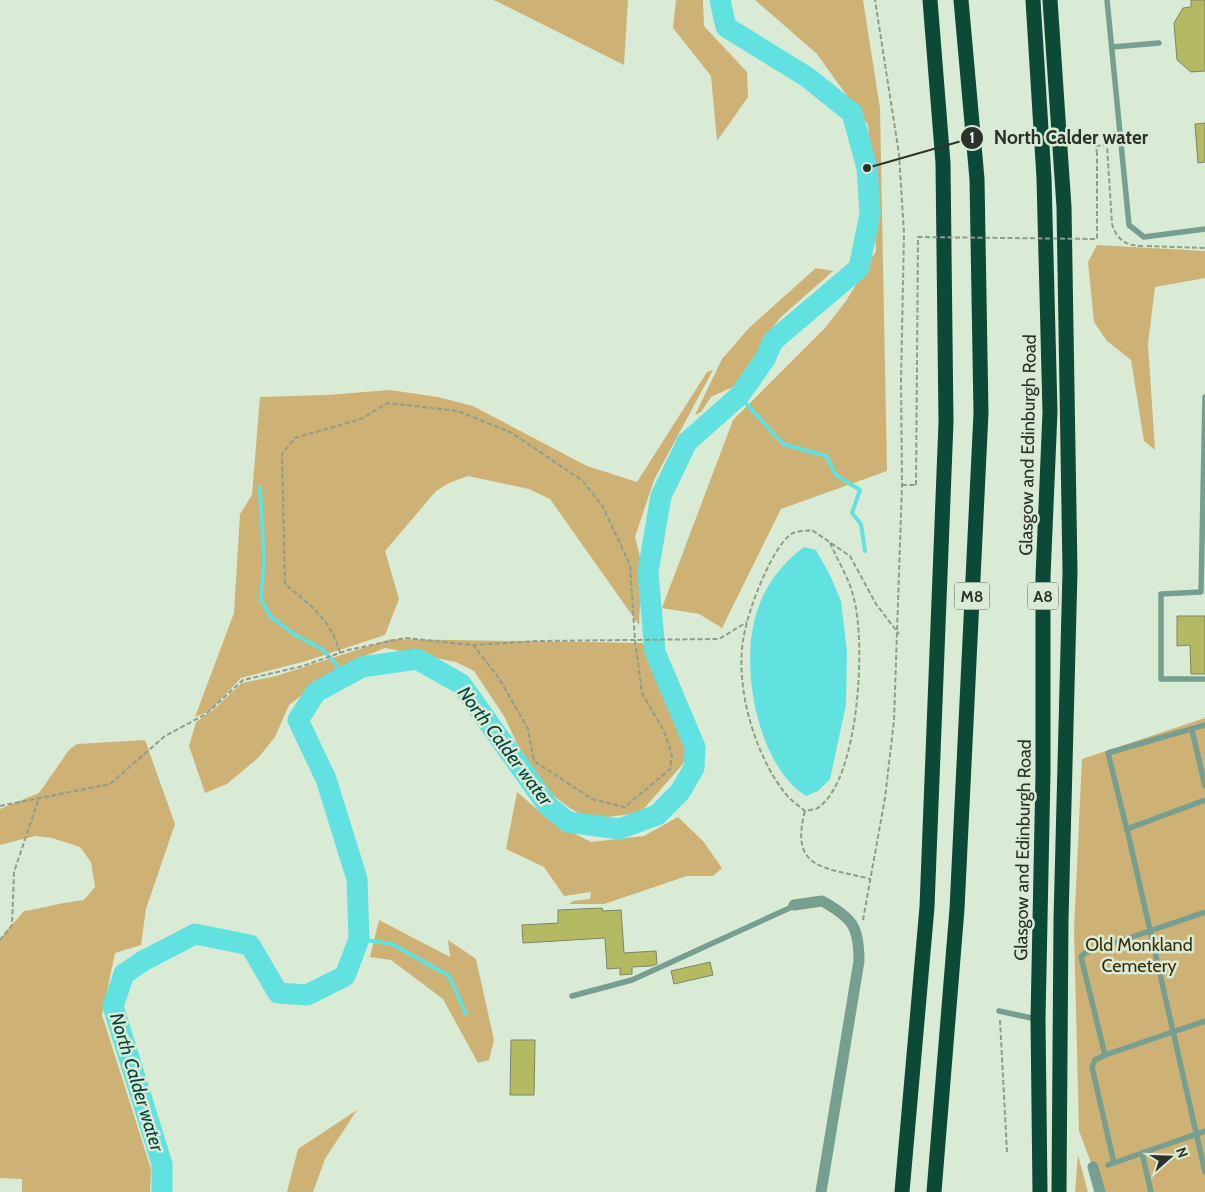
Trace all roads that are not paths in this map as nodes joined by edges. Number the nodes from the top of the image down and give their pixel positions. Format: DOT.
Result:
graph roads {
  1 [pos="930,0"];
  2 [pos="961,0"];
  3 [pos="1032,0"];
  4 [pos="1051,0"];
  5 [pos="1107,0"];
  6 [pos="1159,42"];
  7 [pos="1112,47"];
  8 [pos="1205,229"];
  9 [pos="1205,397"];
  10 [pos="1205,679"];
  11 [pos="1205,726"];
  12 [pos="1192,730"];
  13 [pos="1205,786"];
  14 [pos="1205,800"];
  15 [pos="1127,830"];
  16 [pos="794,906"];
  17 [pos="1205,912"];
  18 [pos="1151,931"];
  19 [pos="572,996"];
  20 [pos="999,1011"];
  21 [pos="1038,1019"];
  22 [pos="1205,1021"];
  23 [pos="1174,1031"];
  24 [pos="1105,1055"];
  25 [pos="1205,1131"];
  26 [pos="1197,1134"];
  27 [pos="1142,1153"];
  28 [pos="1092,1167"];
  29 [pos="1205,1172"];
  30 [pos="821,1192"];
  31 [pos="902,1192"];
  32 [pos="934,1192"];
  33 [pos="1040,1192"];
  34 [pos="1059,1192"];
  35 [pos="1100,1192"];
  36 [pos="1151,1192"];
  1 -- 31 [label="highway, M8"];
  2 -- 32 [label="highway, M8"];
  3 -- 21 [label="highway, Glasgow and Edinburgh Road / A8"];
  4 -- 34 [label="highway, A8"];
  5 -- 7 [label="lane"];
  6 -- 7 [label="lane"];
  7 -- 8 [label="lane"];
  9 -- 10 [label="lane"];
  11 -- 12 [label="lane"];
  12 -- 13 [label="lane"];
  12 -- 15 [label="lane"];
  14 -- 15 [label="lane"];
  15 -- 18 [label="lane"];
  16 -- 19 [label="lane"];
  16 -- 30 [label="street"];
  17 -- 18 [label="lane"];
  18 -- 23 [label="lane"];
  18 -- 24 [label="lane"];
  20 -- 21 [label="lane"];
  21 -- 33 [label="highway, Glasgow and Edinburgh Road / A8"];
  22 -- 23 [label="lane"];
  23 -- 24 [label="lane"];
  23 -- 26 [label="lane"];
  24 -- 27 [label="lane"];
  25 -- 26 [label="lane"];
  26 -- 27 [label="lane"];
  26 -- 29 [label="lane"];
  27 -- 36 [label="lane"];
  28 -- 35 [label="street"];
}
